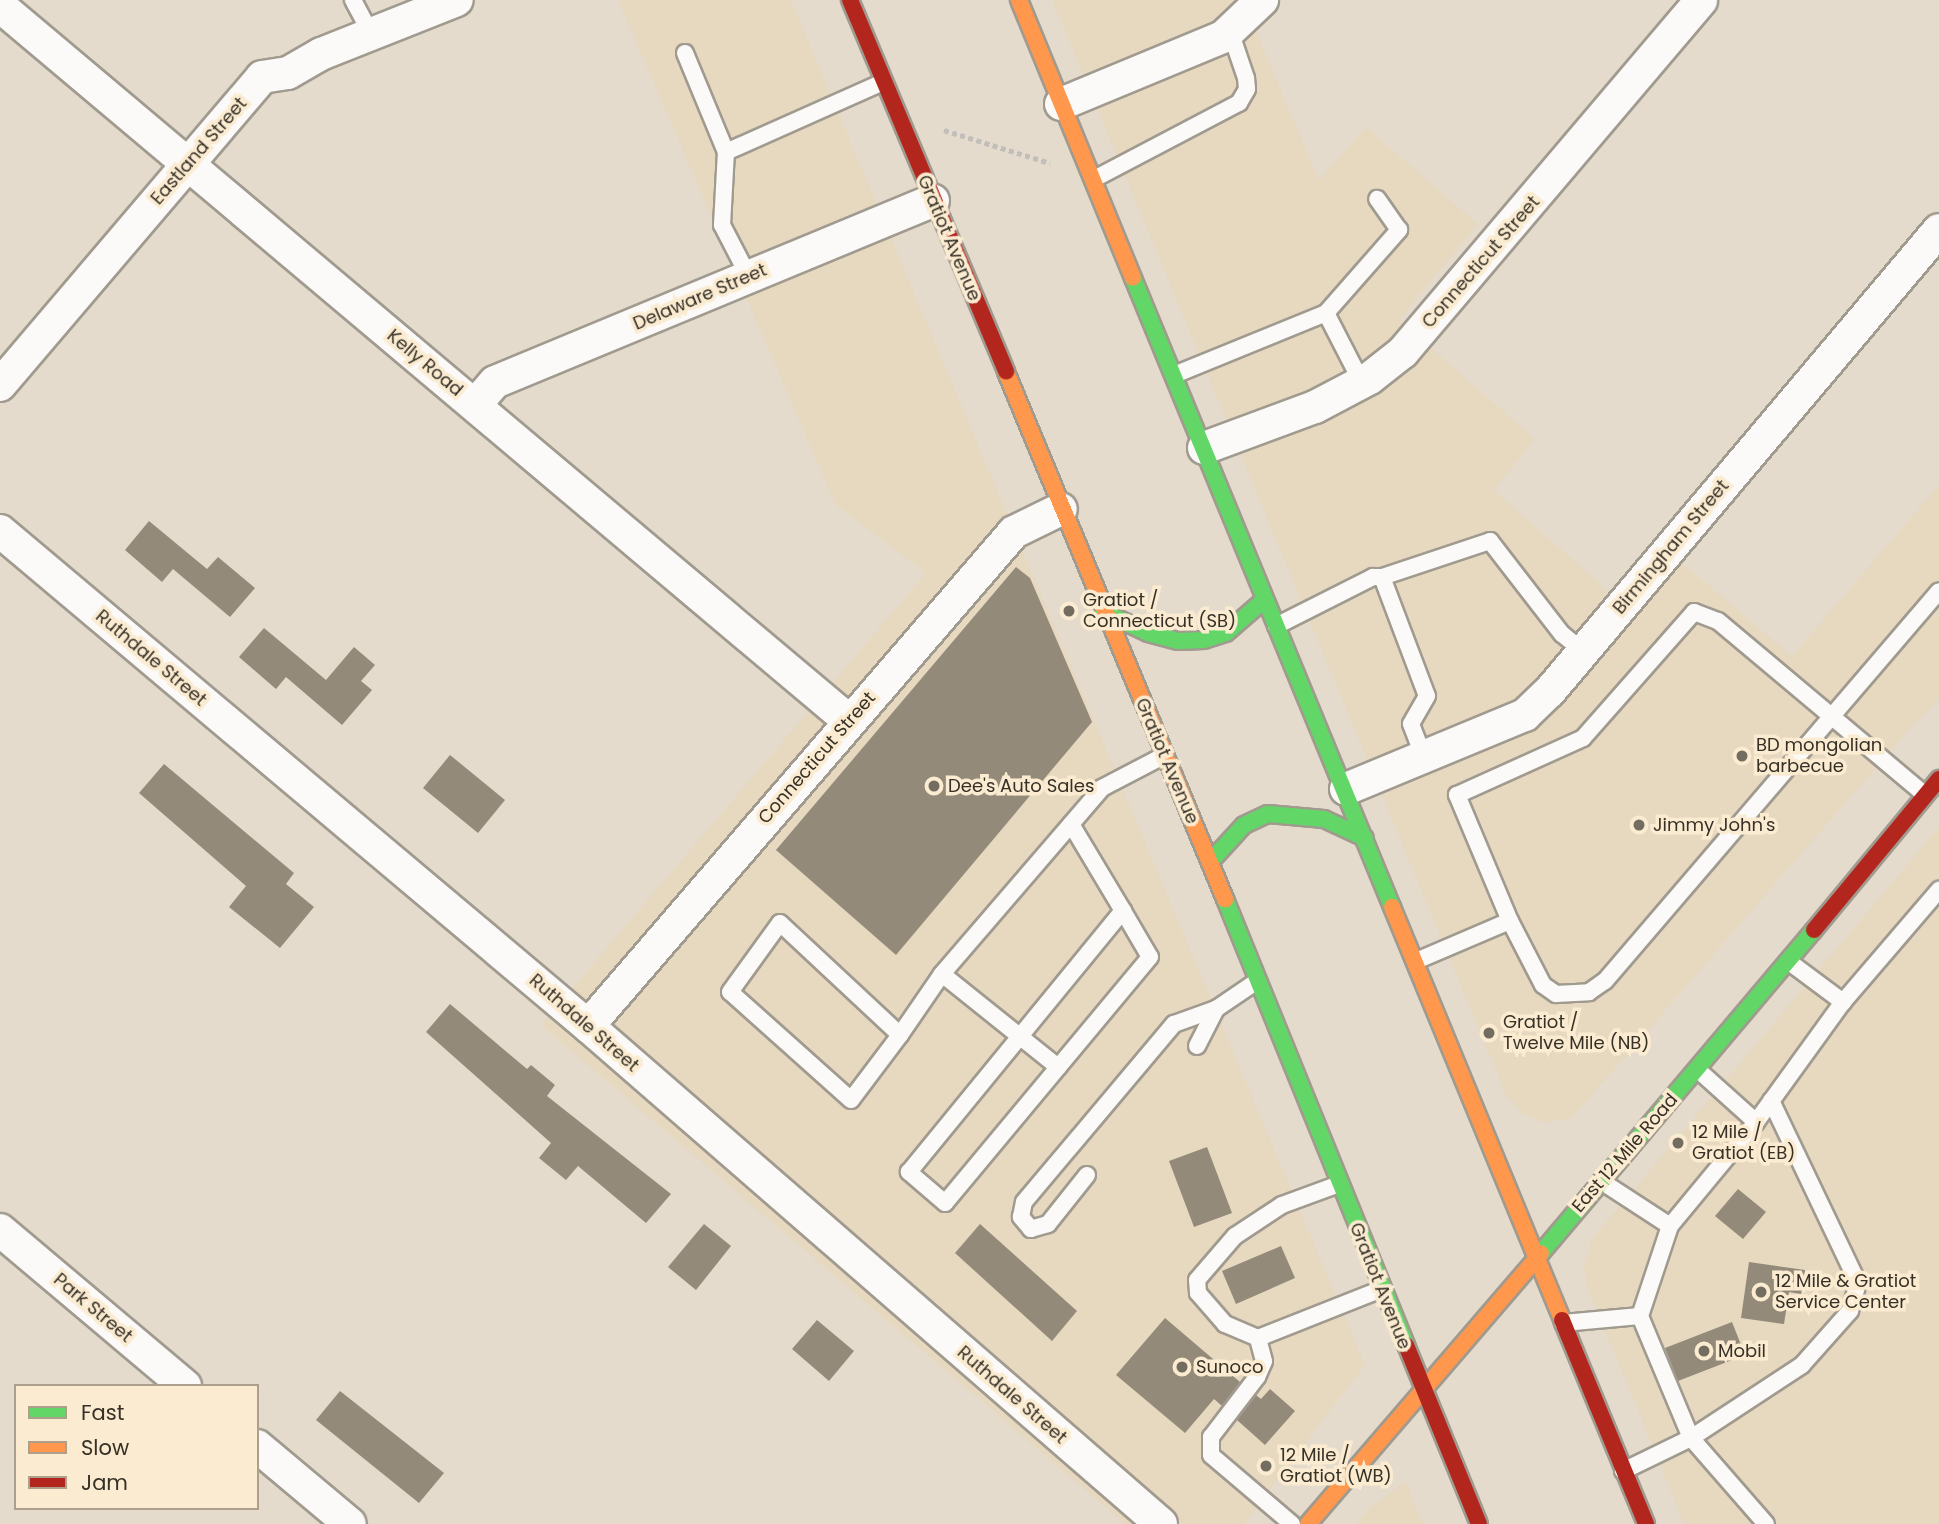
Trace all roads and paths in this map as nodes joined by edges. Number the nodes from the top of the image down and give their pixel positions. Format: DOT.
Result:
graph roads {
  1 [pos="354,0"];
  2 [pos="457,0"];
  3 [pos="850,0"];
  4 [pos="1019,0"];
  5 [pos="1262,0"];
  6 [pos="1701,0"];
  7 [pos="0,6"];
  8 [pos="1230,31"];
  9 [pos="371,34"];
  10 [pos="685,53"];
  11 [pos="883,82"];
  12 [pos="1061,104"];
  13 [pos="944,130"];
  14 [pos="726,152"];
  15 [pos="188,163"];
  16 [pos="1055,165"];
  17 [pos="1094,180"];
  18 [pos="1377,199"];
  19 [pos="933,201"];
  20 [pos="1939,230"];
  21 [pos="749,277"];
  22 [pos="1326,313"];
  23 [pos="1174,375"];
  24 [pos="1362,383"];
  25 [pos="0,385"];
  26 [pos="475,405"];
  27 [pos="1204,448"];
  28 [pos="1060,509"];
  29 [pos="0,531"];
  30 [pos="1382,577"];
  31 [pos="1939,590"];
  32 [pos="1264,600"];
  33 [pos="1104,612"];
  34 [pos="1276,626"];
  35 [pos="1584,652"];
  36 [pos="1831,718"];
  37 [pos="848,720"];
  38 [pos="1165,755"];
  39 [pos="1423,756"];
  40 [pos="1939,779"];
  41 [pos="1346,789"];
  42 [pos="1925,795"];
  43 [pos="1071,824"];
  44 [pos="1365,838"];
  45 [pos="1210,862"];
  46 [pos="1939,890"];
  47 [pos="1123,911"];
  48 [pos="1510,921"];
  49 [pos="1416,961"];
  50 [pos="1788,961"];
  51 [pos="942,974"];
  52 [pos="1256,981"];
  53 [pos="1843,1002"];
  54 [pos="1216,1009"];
  55 [pos="588,1026"];
  56 [pos="900,1035"];
  57 [pos="1020,1036"];
  58 [pos="1197,1046"];
  59 [pos="1058,1067"];
  60 [pos="1698,1070"];
  61 [pos="1771,1101"];
  62 [pos="1756,1122"];
  63 [pos="1087,1175"];
  64 [pos="1601,1181"];
  65 [pos="1339,1184"];
  66 [pos="1670,1226"];
  67 [pos="0,1230"];
  68 [pos="1537,1257"];
  69 [pos="1382,1289"];
  70 [pos="1640,1316"];
  71 [pos="1563,1323"];
  72 [pos="1258,1338"];
  73 [pos="183,1384"];
  74 [pos="1422,1387"];
  75 [pos="1691,1438"];
  76 [pos="259,1448"];
  77 [pos="1623,1471"];
  78 [pos="350,1524"];
  79 [pos="1161,1524"];
  80 [pos="1292,1524"];
  81 [pos="1308,1524"];
  82 [pos="1479,1524"];
  83 [pos="1646,1524"];
  84 [pos="1766,1524"];
  1 -- 9 [label="lane"];
  2 -- 9 [label="street, Eastland Street"];
  3 -- 11 [label="main road, Gratiot Avenue"];
  4 -- 12 [label="main road"];
  5 -- 8 [label="street"];
  6 -- 24 [label="street, Connecticut Street"];
  7 -- 15 [label="street, Kelly Road"];
  8 -- 12 [label="street"];
  8 -- 17 [label="lane"];
  9 -- 15 [label="street, Eastland Street"];
  10 -- 14 [label="lane"];
  11 -- 14 [label="lane"];
  11 -- 19 [label="main road, Gratiot Avenue"];
  12 -- 17 [label="main road"];
  13 -- 16 [label="path"];
  14 -- 21 [label="lane"];
  15 -- 25 [label="street, Eastland Street"];
  15 -- 26 [label="street, Kelly Road"];
  17 -- 23 [label="main road"];
  18 -- 22 [label="lane"];
  19 -- 21 [label="street, Delaware Street"];
  19 -- 28 [label="main road, Gratiot Avenue"];
  20 -- 35 [label="street, Birmingham Street"];
  21 -- 26 [label="street, Delaware Street"];
  22 -- 23 [label="lane"];
  22 -- 24 [label="lane"];
  23 -- 27 [label="main road"];
  24 -- 27 [label="street, Connecticut Street"];
  26 -- 37 [label="street, Kelly Road"];
  27 -- 32 [label="main road"];
  28 -- 33 [label="main road, Gratiot Avenue"];
  28 -- 37 [label="street, Connecticut Street"];
  29 -- 55 [label="street, Ruthdale Street"];
  30 -- 34 [label="lane"];
  30 -- 35 [label="lane"];
  30 -- 39 [label="lane"];
  31 -- 36 [label="lane"];
  32 -- 33 [label="main road"];
  32 -- 34 [label="main road"];
  33 -- 38 [label="main road, Gratiot Avenue"];
  34 -- 41 [label="main road"];
  35 -- 39 [label="street, Birmingham Street"];
  36 -- 42 [label="lane"];
  36 -- 48 [label="lane"];
  36 -- 48 [label="lane"];
  37 -- 55 [label="street, Connecticut Street"];
  38 -- 43 [label="lane"];
  38 -- 45 [label="main road, Gratiot Avenue"];
  39 -- 41 [label="street, Birmingham Street"];
  40 -- 42 [label="main road, East 12 Mile Road"];
  41 -- 44 [label="main road"];
  42 -- 50 [label="main road, East 12 Mile Road"];
  43 -- 47 [label="lane"];
  43 -- 51 [label="lane"];
  44 -- 45 [label="main road"];
  44 -- 49 [label="main road"];
  45 -- 52 [label="main road, Gratiot Avenue"];
  46 -- 53 [label="lane"];
  47 -- 57 [label="lane"];
  47 -- 59 [label="lane"];
  48 -- 49 [label="lane"];
  49 -- 68 [label="main road"];
  50 -- 53 [label="lane"];
  50 -- 60 [label="main road, East 12 Mile Road"];
  51 -- 56 [label="lane"];
  51 -- 57 [label="lane"];
  52 -- 54 [label="lane"];
  52 -- 65 [label="main road, Gratiot Avenue"];
  53 -- 61 [label="lane"];
  54 -- 58 [label="lane"];
  54 -- 63 [label="lane"];
  55 -- 79 [label="street, Ruthdale Street"];
  56 -- 56 [label="lane"];
  57 -- 59 [label="lane"];
  57 -- 59 [label="lane"];
  60 -- 62 [label="lane"];
  60 -- 64 [label="main road, East 12 Mile Road"];
  61 -- 62 [label="lane"];
  61 -- 75 [label="lane"];
  62 -- 66 [label="lane"];
  64 -- 66 [label="lane"];
  64 -- 68 [label="main road, East 12 Mile Road"];
  65 -- 69 [label="main road, Gratiot Avenue"];
  65 -- 72 [label="lane"];
  66 -- 70 [label="lane"];
  67 -- 73 [label="street, Park Street"];
  68 -- 71 [label="main road"];
  68 -- 74 [label="main road, East 12 Mile Road"];
  69 -- 72 [label="lane"];
  69 -- 74 [label="main road, Gratiot Avenue"];
  70 -- 71 [label="lane"];
  70 -- 75 [label="lane"];
  71 -- 77 [label="main road"];
  72 -- 80 [label="lane"];
  74 -- 81 [label="main road, East 12 Mile Road"];
  74 -- 82 [label="main road, Gratiot Avenue"];
  75 -- 77 [label="lane"];
  75 -- 84 [label="lane"];
  76 -- 78 [label="street"];
  77 -- 83 [label="main road"];
}
